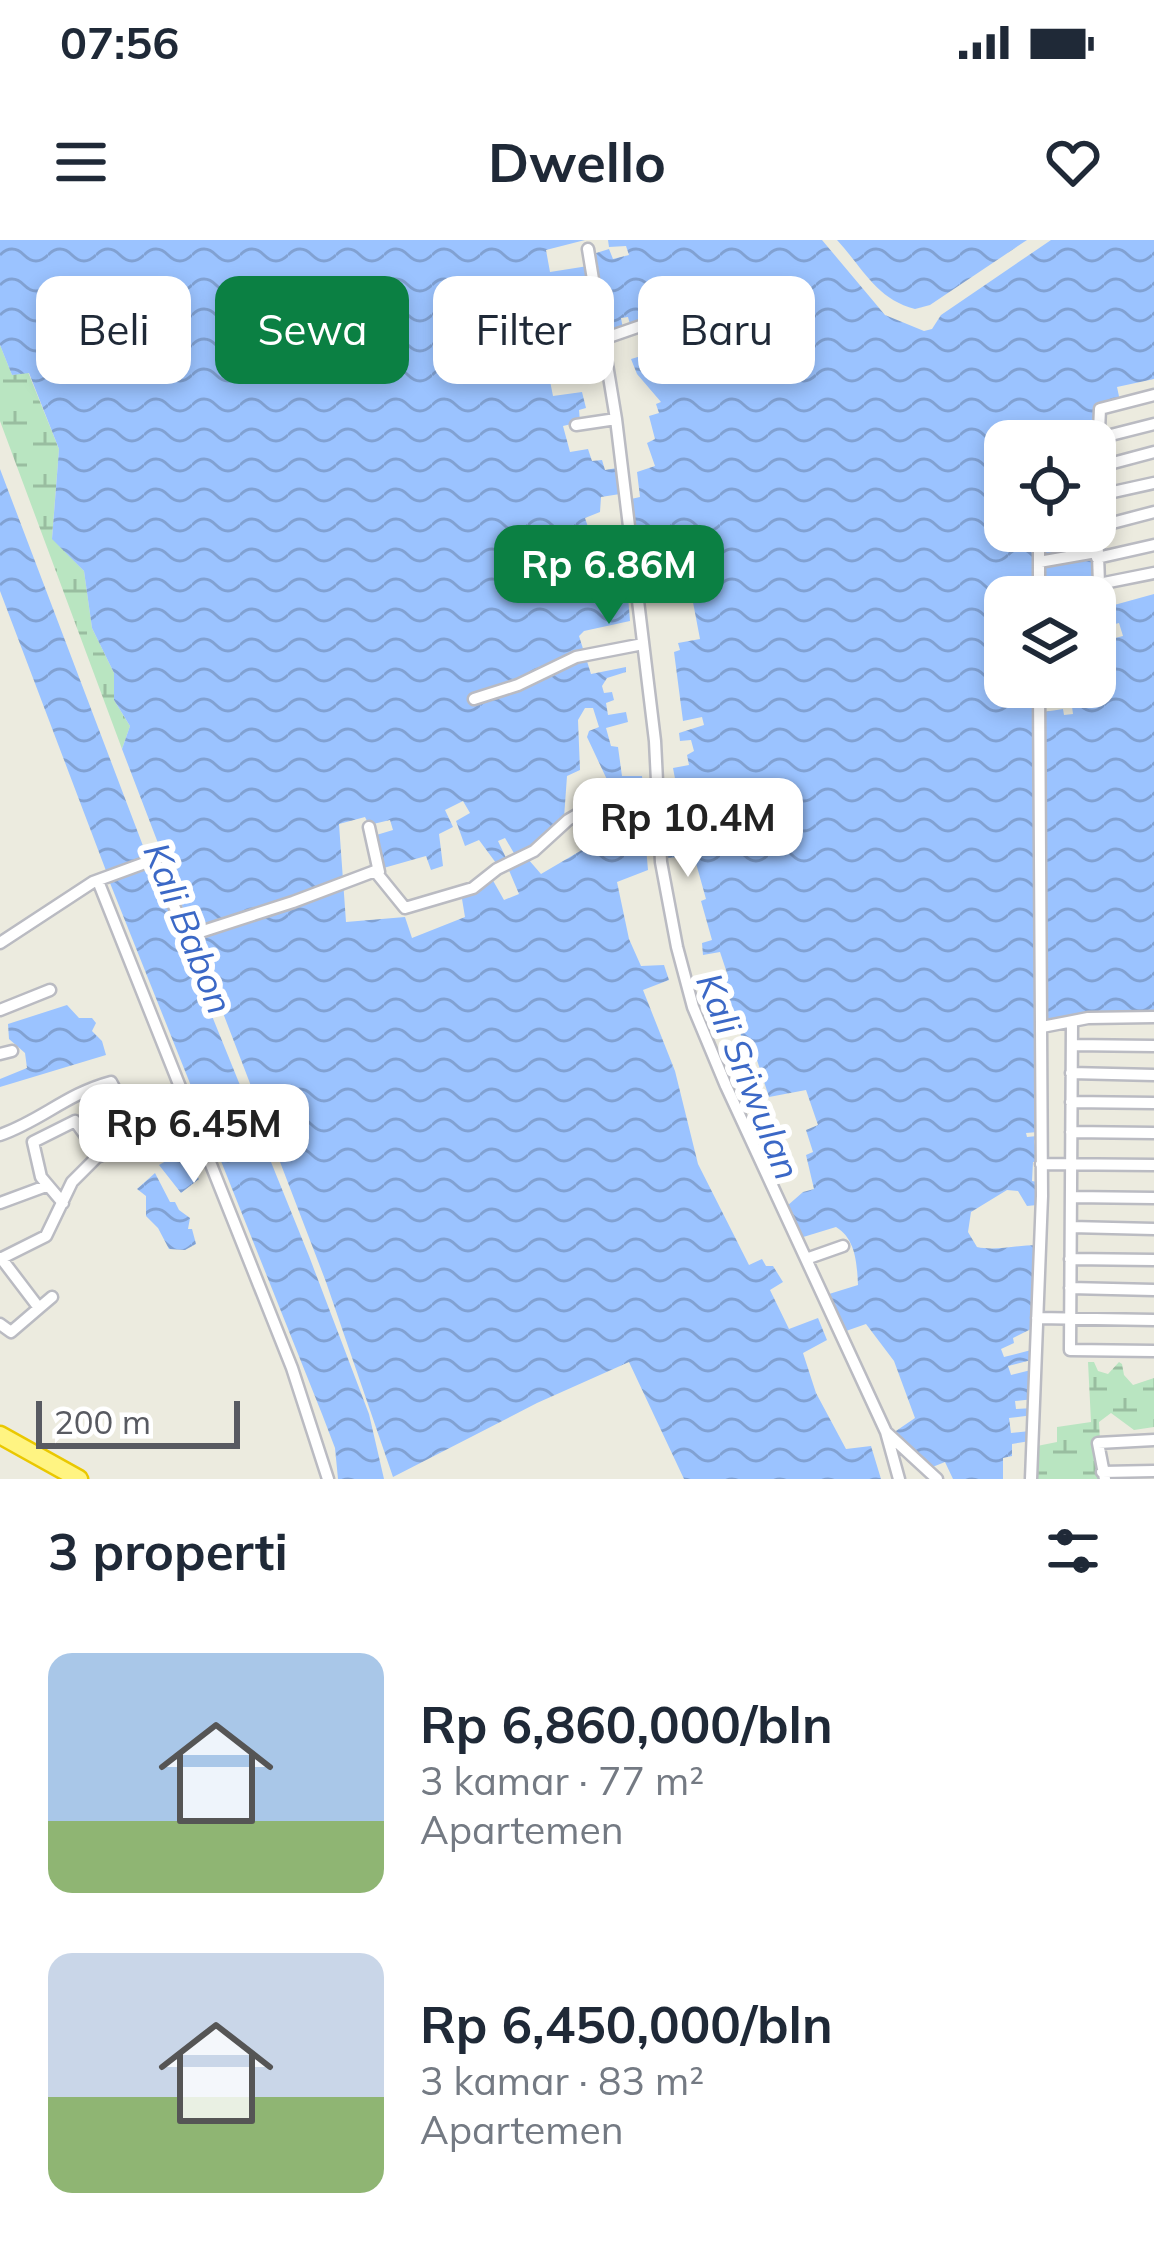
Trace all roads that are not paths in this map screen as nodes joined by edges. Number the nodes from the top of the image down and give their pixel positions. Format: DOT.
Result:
graph roads {
  1 [pos="588,249"];
  2 [pos="592,276"];
  3 [pos="610,384"];
  4 [pos="1154,395"];
  5 [pos="616,418"];
  6 [pos="1100,420"];
  7 [pos="1154,424"];
  8 [pos="576,425"];
  9 [pos="1116,434"];
  10 [pos="1154,452"];
  11 [pos="1116,462"];
  12 [pos="1154,483"];
  13 [pos="1116,491"];
  14 [pos="1154,512"];
  15 [pos="1116,521"];
  16 [pos="1154,544"];
  17 [pos="1039,552"];
  18 [pos="1097,552"];
  19 [pos="1097,555"];
  20 [pos="1039,562"];
  21 [pos="1154,573"];
  22 [pos="1039,576"];
  23 [pos="644,644"];
  24 [pos="474,699"];
  25 [pos="1040,708"];
  26 [pos="657,800"];
  27 [pos="369,827"];
  28 [pos="379,872"];
  29 [pos="104,879"];
  30 [pos="0,943"];
  31 [pos="50,990"];
  32 [pos="0,1010"];
  33 [pos="1154,1017"];
  34 [pos="1072,1023"];
  35 [pos="1042,1027"];
  36 [pos="1072,1045"];
  37 [pos="1154,1046"];
  38 [pos="1154,1075"];
  39 [pos="1071,1079"];
  40 [pos="1042,1084"];
  41 [pos="1071,1102"];
  42 [pos="1154,1103"];
  43 [pos="190,1111"];
  44 [pos="138,1132"];
  45 [pos="1071,1132"];
  46 [pos="1154,1133"];
  47 [pos="0,1135"];
  48 [pos="100,1156"];
  49 [pos="1041,1164"];
  50 [pos="1071,1164"];
  51 [pos="1154,1165"];
  52 [pos="46,1186"];
  53 [pos="1071,1197"];
  54 [pos="1154,1198"];
  55 [pos="0,1203"];
  56 [pos="63,1203"];
  57 [pos="1071,1227"];
  58 [pos="1154,1228"];
  59 [pos="843,1246"];
  60 [pos="1070,1258"];
  61 [pos="0,1259"];
  62 [pos="806,1259"];
  63 [pos="1154,1260"];
  64 [pos="1070,1288"];
  65 [pos="1154,1290"];
  66 [pos="52,1298"];
  67 [pos="39,1308"];
  68 [pos="1037,1318"];
  69 [pos="1070,1318"];
  70 [pos="1154,1320"];
  71 [pos="0,1324"];
  72 [pos="1154,1351"];
  73 [pos="886,1432"];
  74 [pos="0,1435"];
  75 [pos="1154,1440"];
  76 [pos="0,1446"];
  77 [pos="1154,1471"];
  78 [pos="1103,1475"];
  79 [pos="58,1479"];
  80 [pos="79,1479"];
  81 [pos="328,1479"];
  82 [pos="899,1479"];
  83 [pos="937,1479"];
  84 [pos="1030,1479"];
  1 -- 2 [label="street"];
  3 -- 5 [label="street"];
  4 -- 6 [label="street"];
  5 -- 8 [label="street"];
  5 -- 23 [label="street"];
  7 -- 9 [label="street"];
  10 -- 11 [label="street"];
  12 -- 13 [label="street"];
  14 -- 15 [label="street"];
  16 -- 19 [label="street"];
  17 -- 20 [label="street"];
  18 -- 19 [label="street"];
  19 -- 20 [label="street"];
  19 -- 21 [label="street"];
  20 -- 22 [label="street"];
  23 -- 24 [label="street"];
  23 -- 26 [label="street"];
  25 -- 35 [label="street"];
  26 -- 28 [label="street"];
  26 -- 62 [label="street"];
  27 -- 28 [label="street"];
  28 -- 29 [label="street"];
  29 -- 30 [label="street"];
  29 -- 43 [label="street"];
  31 -- 32 [label="street"];
  33 -- 34 [label="street"];
  34 -- 35 [label="street"];
  34 -- 36 [label="street"];
  35 -- 40 [label="street"];
  36 -- 37 [label="street"];
  36 -- 39 [label="street"];
  38 -- 39 [label="street"];
  39 -- 40 [label="street"];
  39 -- 41 [label="street"];
  40 -- 49 [label="street"];
  41 -- 42 [label="street"];
  41 -- 45 [label="street"];
  43 -- 44 [label="street"];
  43 -- 81 [label="street"];
  44 -- 47 [label="street"];
  44 -- 48 [label="street"];
  45 -- 46 [label="street"];
  45 -- 50 [label="street"];
  48 -- 52 [label="street"];
  48 -- 56 [label="street"];
  49 -- 50 [label="street"];
  49 -- 68 [label="street"];
  50 -- 51 [label="street"];
  50 -- 53 [label="street"];
  52 -- 55 [label="street"];
  52 -- 56 [label="street"];
  53 -- 54 [label="street"];
  53 -- 57 [label="street"];
  56 -- 61 [label="street"];
  57 -- 58 [label="street"];
  57 -- 60 [label="street"];
  59 -- 62 [label="street"];
  60 -- 63 [label="street"];
  60 -- 64 [label="street"];
  61 -- 67 [label="street"];
  62 -- 73 [label="street"];
  64 -- 65 [label="street"];
  64 -- 69 [label="street"];
  66 -- 67 [label="street"];
  67 -- 71 [label="street"];
  68 -- 69 [label="street"];
  68 -- 84 [label="street"];
  69 -- 70 [label="street"];
  69 -- 72 [label="street"];
  73 -- 82 [label="street"];
  73 -- 83 [label="street"];
  74 -- 80 [label="highway"];
  75 -- 78 [label="street"];
  76 -- 79 [label="highway"];
  77 -- 78 [label="street"];
}
